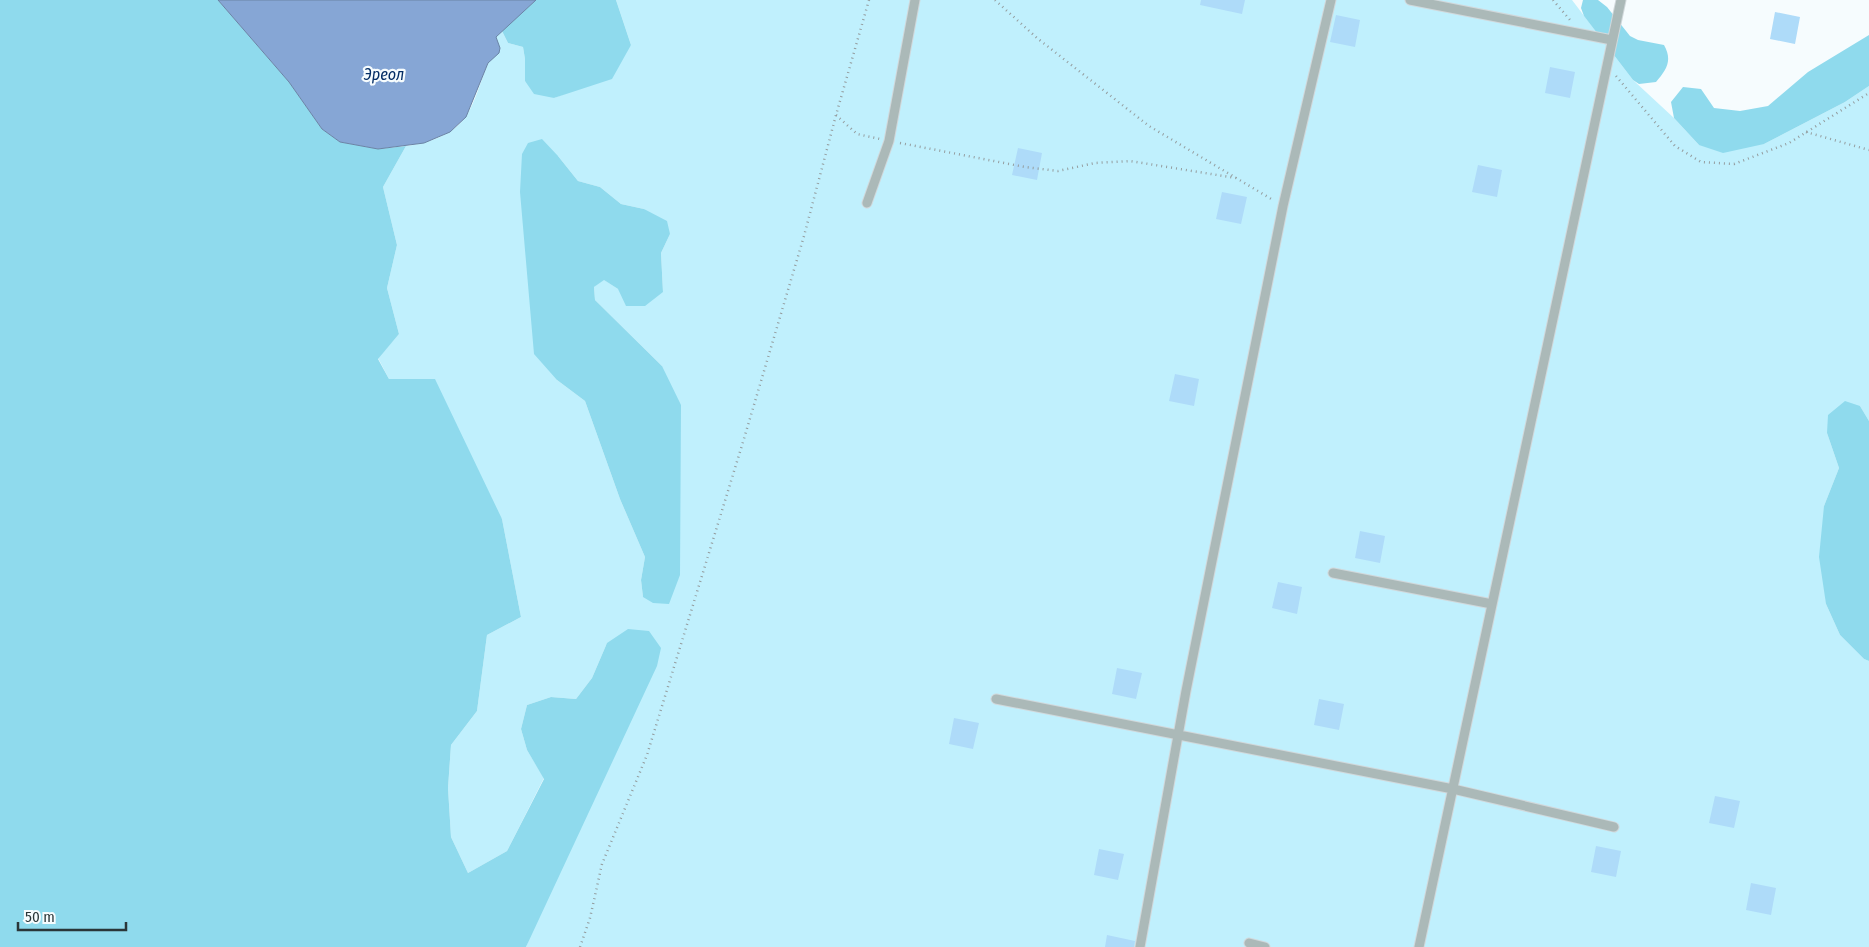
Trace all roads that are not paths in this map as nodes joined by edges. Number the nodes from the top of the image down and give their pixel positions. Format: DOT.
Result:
graph roads {
  1 [pos="915,0"];
  2 [pos="1331,0"];
  3 [pos="1410,0"];
  4 [pos="1621,0"];
  5 [pos="1612,40"];
  6 [pos="867,203"];
  7 [pos="1333,573"];
  8 [pos="1492,604"];
  9 [pos="996,699"];
  10 [pos="1178,735"];
  11 [pos="1453,789"];
  12 [pos="1614,826"];
  13 [pos="1249,943"];
  14 [pos="1140,947"];
  15 [pos="1265,947"];
  16 [pos="1419,947"];
  1 -- 6 [label="lane"];
  2 -- 10 [label="lane"];
  3 -- 5 [label="lane"];
  4 -- 5 [label="lane"];
  5 -- 8 [label="lane"];
  7 -- 8 [label="lane"];
  8 -- 11 [label="lane"];
  9 -- 10 [label="lane"];
  10 -- 11 [label="lane"];
  10 -- 14 [label="lane"];
  11 -- 12 [label="lane"];
  11 -- 16 [label="lane"];
  13 -- 15 [label="lane"];
}
